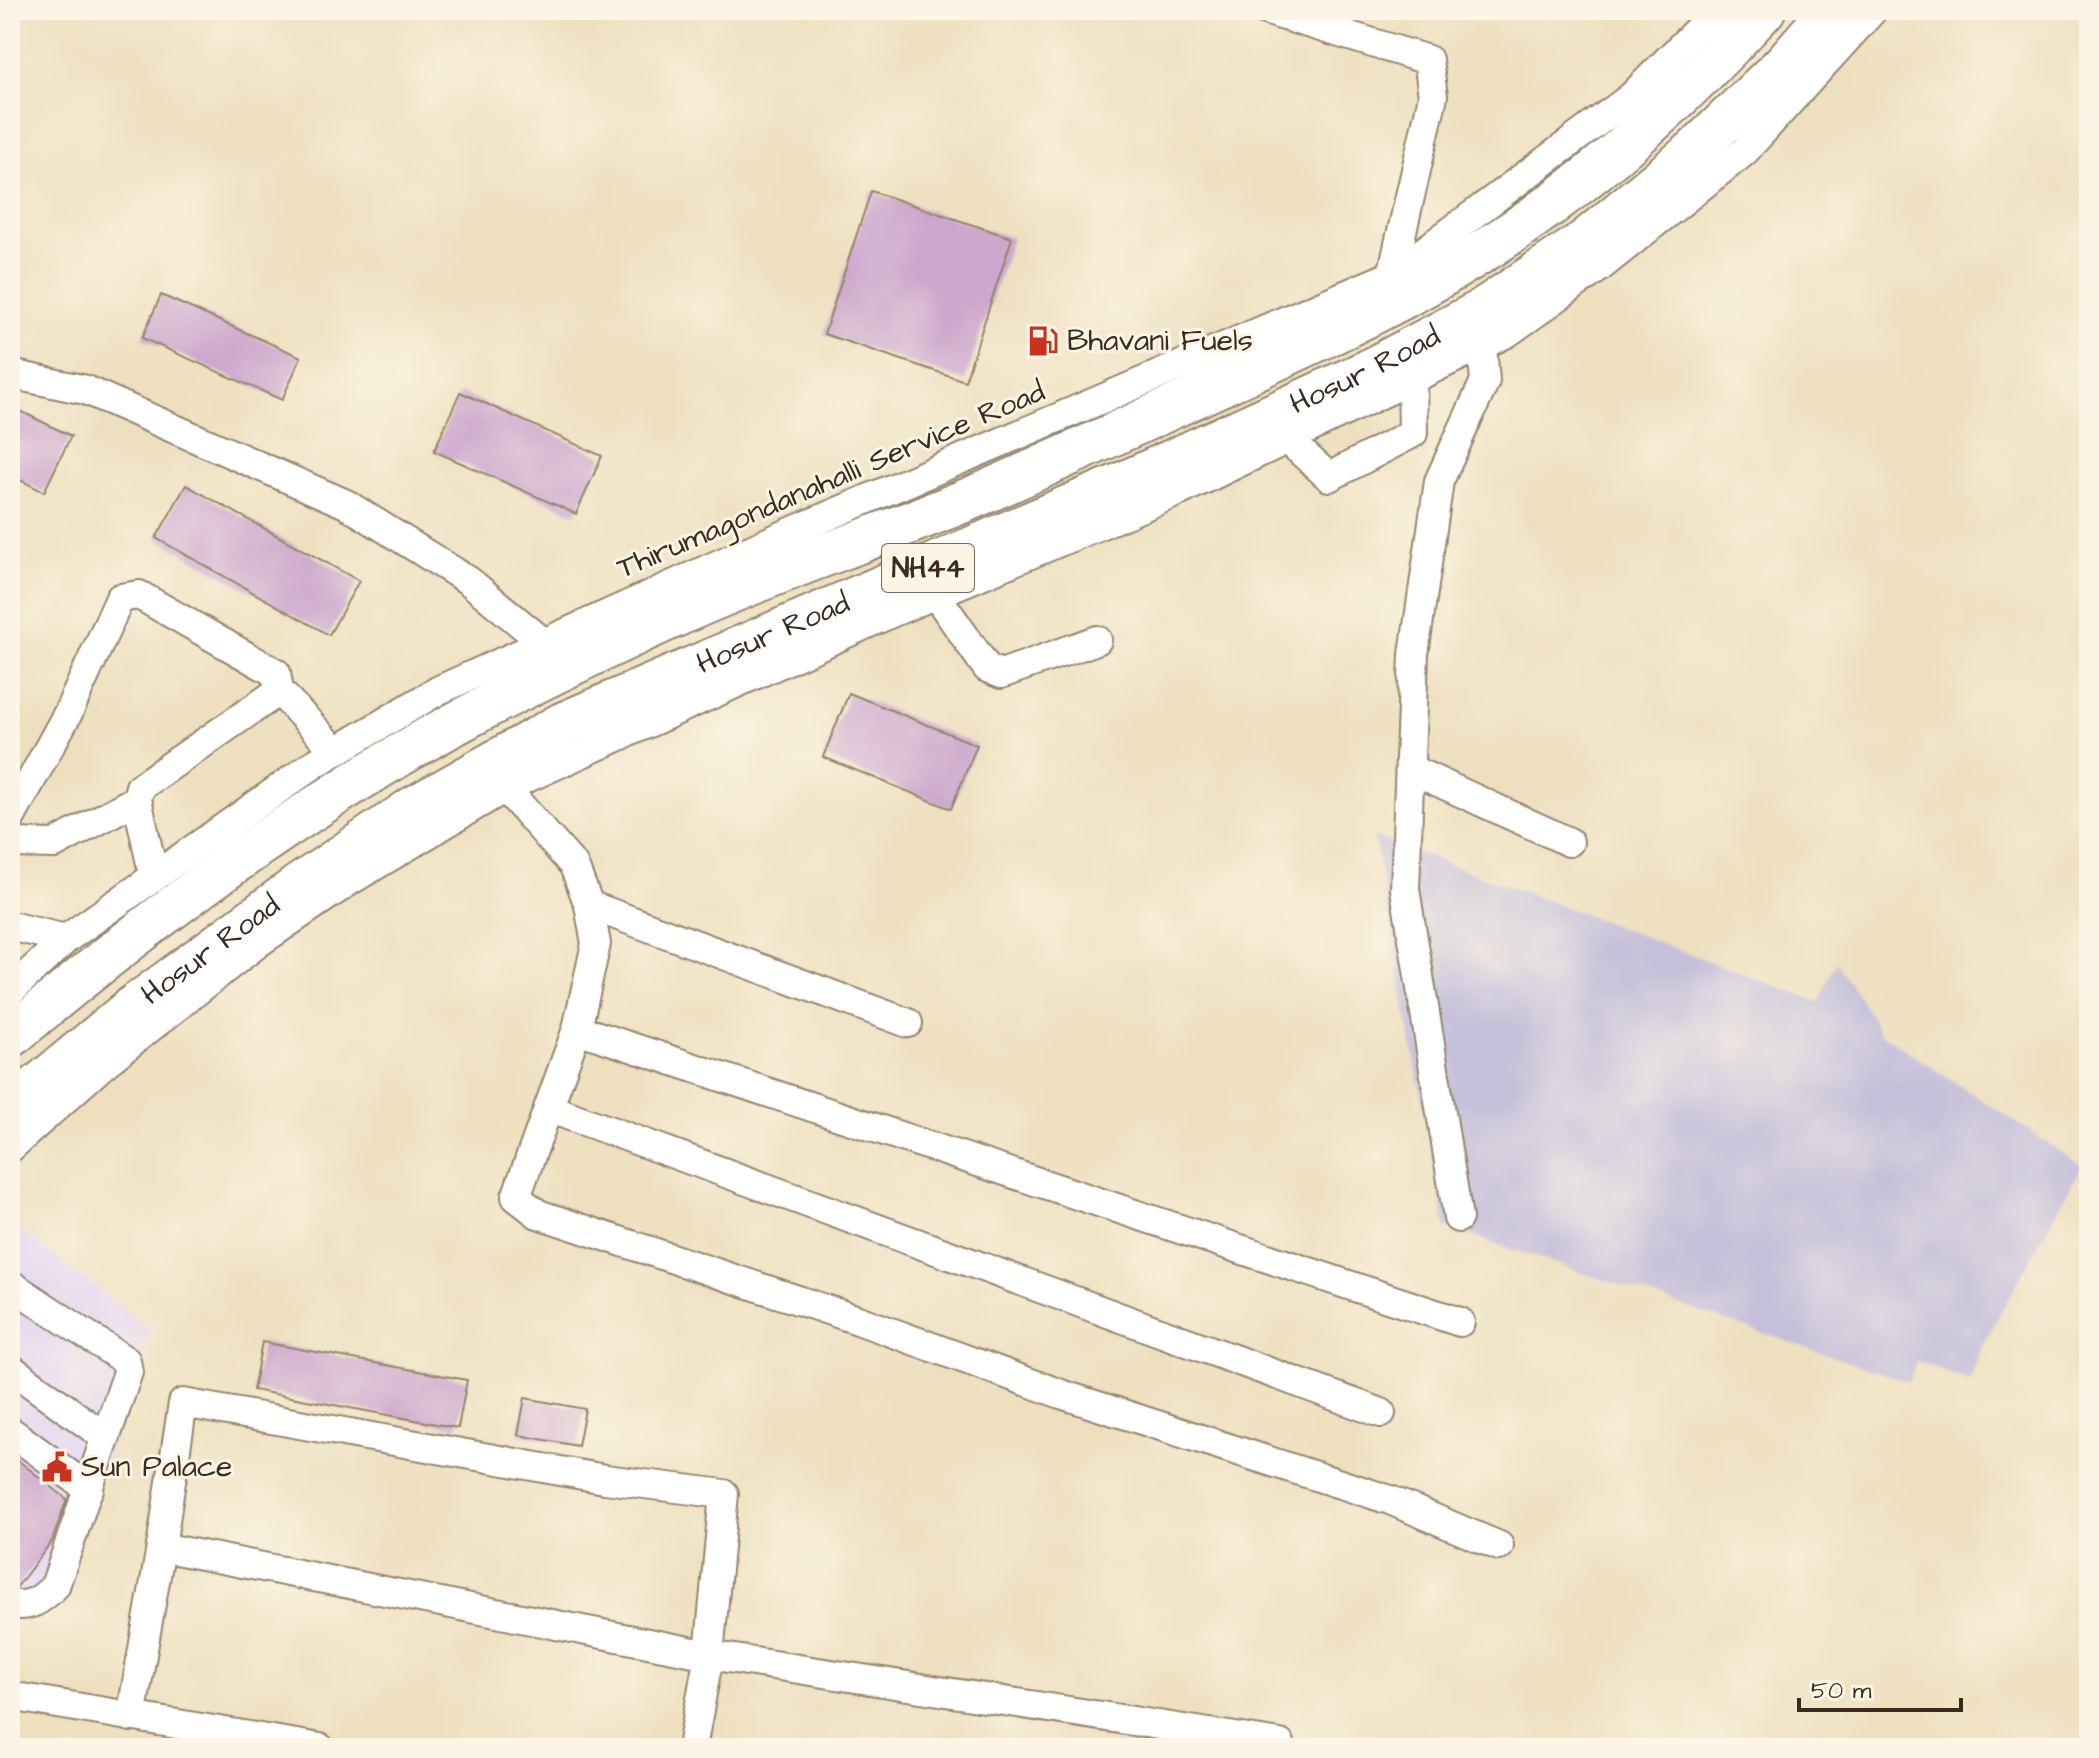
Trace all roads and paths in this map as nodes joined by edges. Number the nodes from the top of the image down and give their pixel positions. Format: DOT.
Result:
graph roads {
  1 [pos="1265,10"];
  2 [pos="1717,10"];
  3 [pos="1764,10"];
  4 [pos="1831,10"];
  5 [pos="1873,10"];
  6 [pos="1392,275"];
  7 [pos="1482,347"];
  8 [pos="10,374"];
  9 [pos="1412,380"];
  10 [pos="1288,440"];
  11 [pos="936,595"];
  12 [pos="1097,640"];
  13 [pos="544,643"];
  14 [pos="279,691"];
  15 [pos="336,751"];
  16 [pos="1410,769"];
  17 [pos="505,788"];
  18 [pos="137,799"];
  19 [pos="10,819"];
  20 [pos="1569,842"];
  21 [pos="10,843"];
  22 [pos="154,877"];
  23 [pos="589,905"];
  24 [pos="10,926"];
  25 [pos="66,939"];
  26 [pos="10,991"];
  27 [pos="908,1023"];
  28 [pos="577,1029"];
  29 [pos="10,1037"];
  30 [pos="10,1109"];
  31 [pos="551,1109"];
  32 [pos="10,1148"];
  33 [pos="1458,1218"];
  34 [pos="10,1284"];
  35 [pos="1460,1322"];
  36 [pos="10,1368"];
  37 [pos="1381,1413"];
  38 [pos="10,1431"];
  39 [pos="105,1437"];
  40 [pos="89,1489"];
  41 [pos="1499,1546"];
  42 [pos="161,1547"];
  43 [pos="10,1604"];
  44 [pos="709,1655"];
  45 [pos="10,1696"];
  46 [pos="131,1717"];
  47 [pos="320,1748"];
  48 [pos="692,1748"];
  49 [pos="1279,1748"];
  1 -- 6 [label="street"];
  2 -- 6 [label="street, Thirumagondanahalli Service Road"];
  3 -- 29 [label="highway, Hosur Road / NH44"];
  4 -- 30 [label="highway, Hosur Road / NH44"];
  5 -- 7 [label="street"];
  6 -- 13 [label="street, Thirumagondanahalli Service Road"];
  7 -- 9 [label="street"];
  7 -- 16 [label="street"];
  8 -- 13 [label="street"];
  9 -- 10 [label="street"];
  9 -- 10 [label="street"];
  10 -- 11 [label="street"];
  11 -- 12 [label="street"];
  11 -- 17 [label="street"];
  13 -- 15 [label="street, Thirumagondanahalli Service Road"];
  14 -- 15 [label="street"];
  14 -- 18 [label="street"];
  14 -- 19 [label="street"];
  15 -- 22 [label="street, Thirumagondanahalli Service Road"];
  16 -- 20 [label="street"];
  16 -- 33 [label="street"];
  17 -- 23 [label="street"];
  17 -- 32 [label="street"];
  18 -- 21 [label="street"];
  18 -- 22 [label="street"];
  22 -- 25 [label="street, Thirumagondanahalli Service Road"];
  23 -- 27 [label="street"];
  23 -- 28 [label="street"];
  24 -- 25 [label="street"];
  25 -- 26 [label="street, Thirumagondanahalli Service Road"];
  28 -- 31 [label="street"];
  28 -- 35 [label="street"];
  31 -- 37 [label="street"];
  31 -- 41 [label="street"];
  34 -- 39 [label="street"];
  36 -- 39 [label="street"];
  38 -- 40 [label="street"];
  39 -- 40 [label="street"];
  40 -- 43 [label="street"];
  42 -- 44 [label="street"];
  42 -- 44 [label="street"];
  42 -- 46 [label="street"];
  44 -- 48 [label="street"];
  44 -- 49 [label="street"];
  45 -- 46 [label="street"];
  46 -- 47 [label="street"];
}
